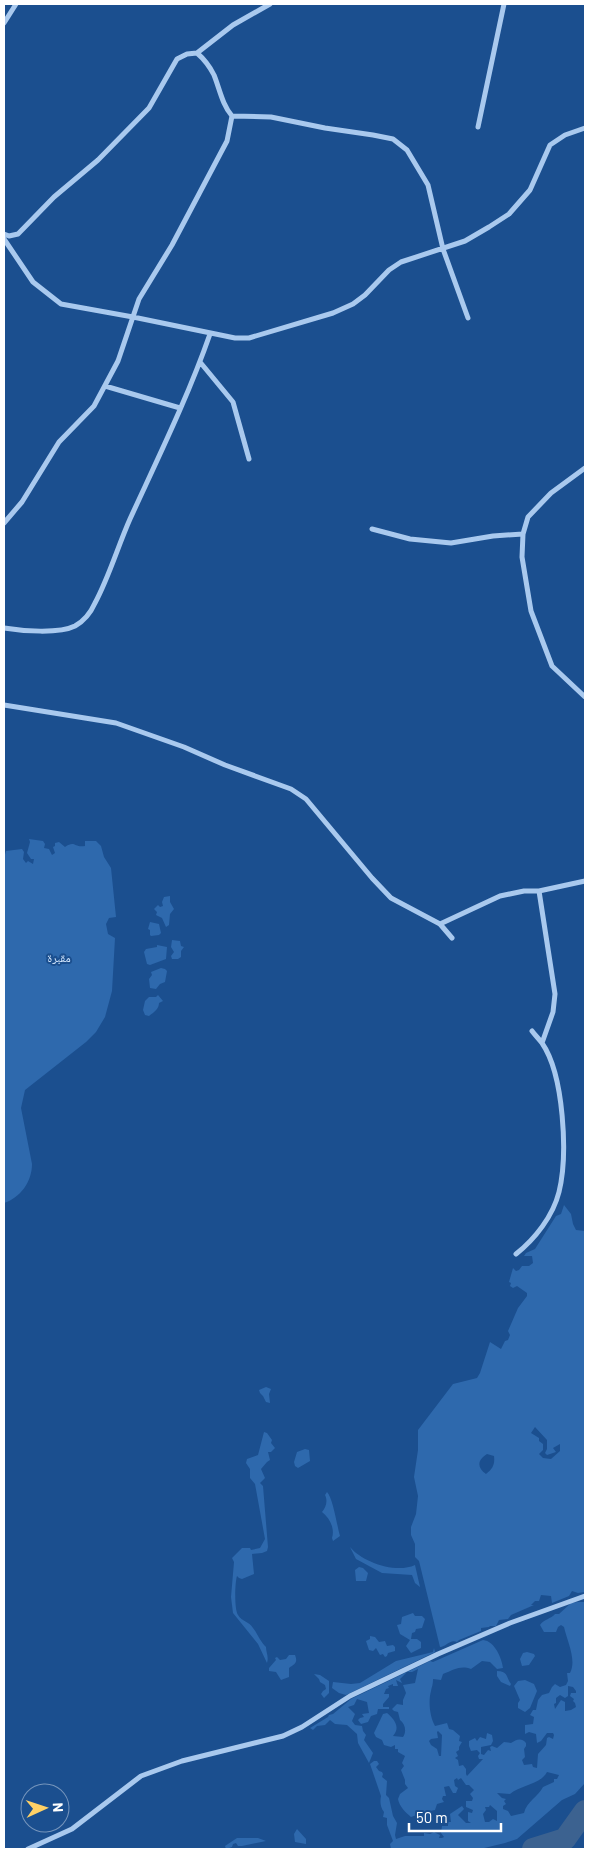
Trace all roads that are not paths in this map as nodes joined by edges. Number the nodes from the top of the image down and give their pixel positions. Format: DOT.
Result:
graph roads {
  1 [pos="16,4"];
  2 [pos="270,4"];
  3 [pos="504,4"];
  4 [pos="4,22"];
  5 [pos="197,52"];
  6 [pos="232,116"];
  7 [pos="478,127"];
  8 [pos="585,128"];
  9 [pos="4,234"];
  10 [pos="4,239"];
  11 [pos="442,249"];
  12 [pos="133,317"];
  13 [pos="468,318"];
  14 [pos="210,334"];
  15 [pos="200,362"];
  16 [pos="105,386"];
  17 [pos="180,408"];
  18 [pos="249,459"];
  19 [pos="585,468"];
  20 [pos="4,523"];
  21 [pos="372,529"];
  22 [pos="523,534"];
  23 [pos="4,628"];
  24 [pos="585,697"];
  25 [pos="4,705"];
  26 [pos="585,882"];
  27 [pos="539,891"];
  28 [pos="440,924"];
  29 [pos="452,938"];
  30 [pos="532,1031"];
  31 [pos="542,1043"];
  32 [pos="516,1254"];
  33 [pos="585,1596"];
  34 [pos="28,1849"];
  1 -- 4 [label="street"];
  2 -- 5 [label="street"];
  3 -- 7 [label="street"];
  5 -- 6 [label="street"];
  5 -- 9 [label="street"];
  6 -- 11 [label="street"];
  6 -- 12 [label="street"];
  8 -- 11 [label="street"];
  10 -- 12 [label="street"];
  11 -- 13 [label="street"];
  11 -- 14 [label="street"];
  12 -- 14 [label="street"];
  12 -- 16 [label="street"];
  14 -- 15 [label="street"];
  15 -- 17 [label="street"];
  15 -- 18 [label="street"];
  16 -- 17 [label="street"];
  16 -- 20 [label="street"];
  17 -- 23 [label="street"];
  19 -- 22 [label="street"];
  21 -- 22 [label="street"];
  22 -- 24 [label="street"];
  25 -- 28 [label="street"];
  26 -- 27 [label="street"];
  27 -- 28 [label="street"];
  27 -- 31 [label="street"];
  28 -- 29 [label="street"];
  30 -- 31 [label="street"];
  31 -- 32 [label="street"];
  33 -- 34 [label="street"];
}
